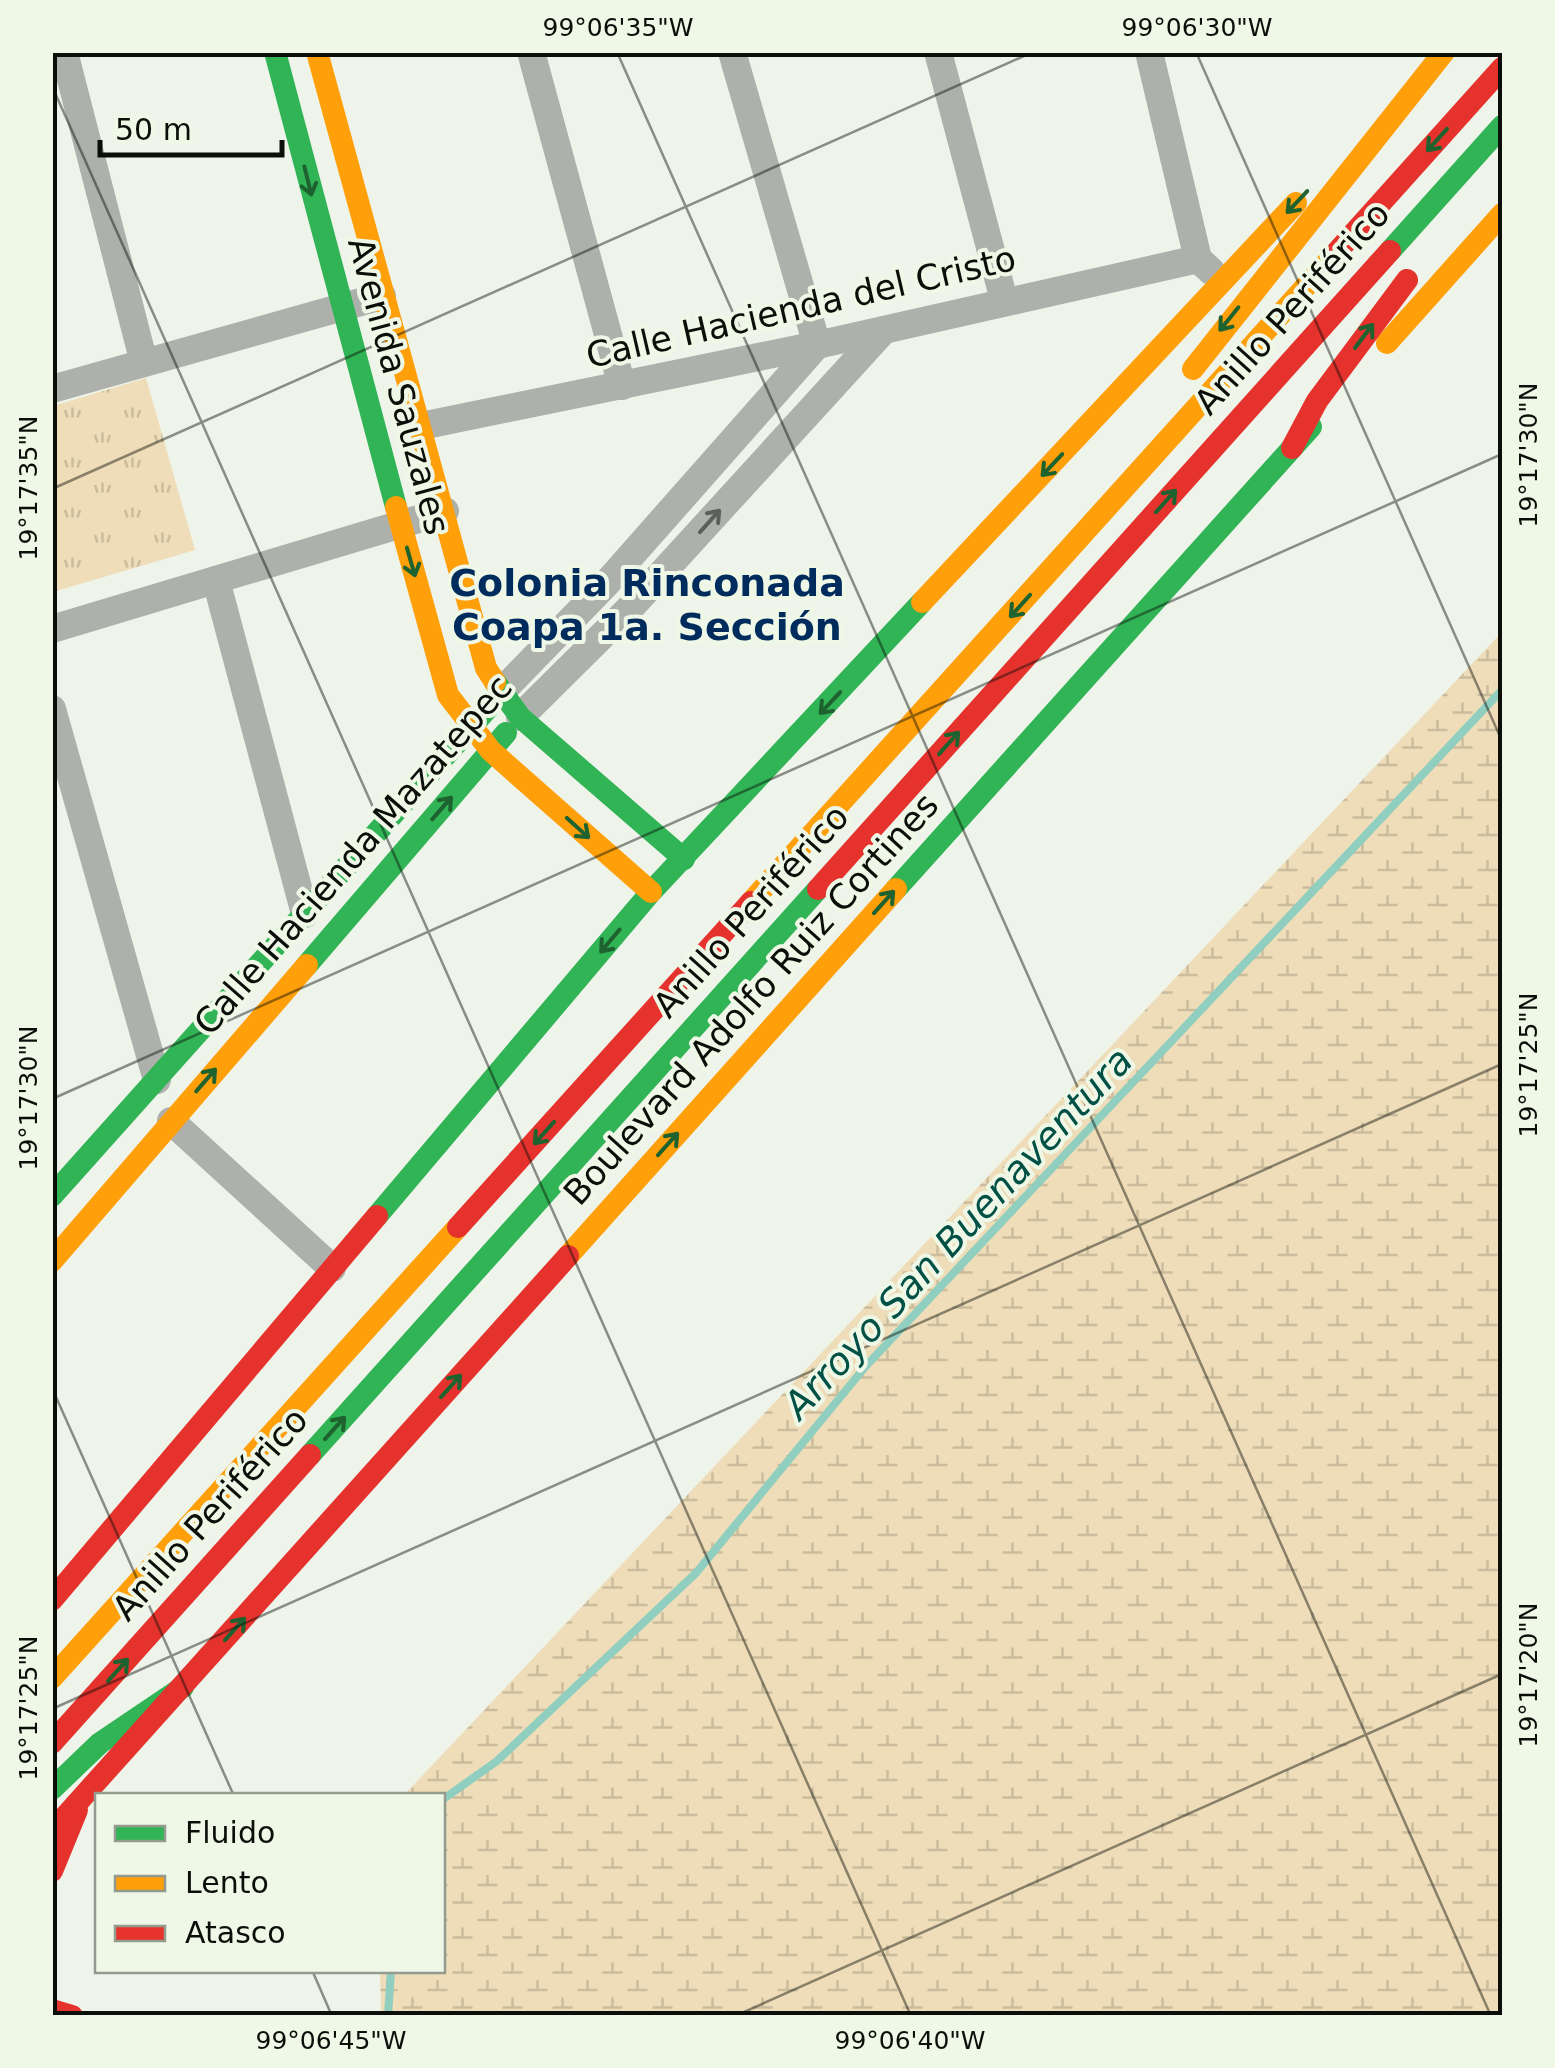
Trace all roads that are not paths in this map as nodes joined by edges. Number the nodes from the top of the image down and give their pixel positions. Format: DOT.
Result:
graph roads {
  1 [pos="64,52"];
  2 [pos="276,52"];
  3 [pos="317,52"];
  4 [pos="531,52"];
  5 [pos="732,52"];
  6 [pos="938,52"];
  7 [pos="1149,52"];
  8 [pos="1434,52"];
  9 [pos="1444,52"];
  10 [pos="1502,68"];
  11 [pos="1502,126"];
  12 [pos="1467,166"];
  13 [pos="1502,214"];
  14 [pos="1454,218"];
  15 [pos="1198,259"];
  16 [pos="1420,262"];
  17 [pos="1224,282"];
  18 [pos="382,296"];
  19 [pos="1004,300"];
  20 [pos="340,308"];
  21 [pos="884,330"];
  22 [pos="817,345"];
  23 [pos="144,363"];
  24 [pos="619,374"];
  25 [pos="52,389"];
  26 [pos="421,426"];
  27 [pos="1292,448"];
  28 [pos="444,510"];
  29 [pos="400,524"];
  30 [pos="1085,533"];
  31 [pos="216,580"];
  32 [pos="606,584"];
  33 [pos="632,606"];
  34 [pos="475,627"];
  35 [pos="52,629"];
  36 [pos="432,638"];
  37 [pos="501,692"];
  38 [pos="52,709"];
  39 [pos="520,717"];
  40 [pos="472,728"];
  41 [pos="491,751"];
  42 [pos="384,825"];
  43 [pos="408,847"];
  44 [pos="684,859"];
  45 [pos="651,892"];
  46 [pos="305,914"];
  47 [pos="157,1080"];
  48 [pos="171,1121"];
  49 [pos="96,1146"];
  50 [pos="127,1171"];
  51 [pos="52,1196"];
  52 [pos="52,1261"];
  53 [pos="332,1268"];
  54 [pos="52,1600"];
  55 [pos="54,1676"];
  56 [pos="183,1687"];
  57 [pos="52,1742"];
  58 [pos="52,1789"];
  59 [pos="80,1804"];
  60 [pos="52,1832"];
  61 [pos="52,1871"];
  62 [pos="52,2010"];
  63 [pos="72,2016"];
  1 -- 23 [label="street"];
  2 -- 20 [label="main road, Avenida Sauzales, one-way"];
  3 -- 18 [label="main road, Avenida Sauzales"];
  4 -- 24 [label="street"];
  5 -- 22 [label="street"];
  6 -- 19 [label="street"];
  7 -- 15 [label="street"];
  8 -- 17 [label="main road, one-way"];
  9 -- 30 [label="main road, one-way"];
  10 -- 30 [label="main road, Anillo Periférico, one-way"];
  11 -- 12 [label="main road, Anillo Periférico"];
  12 -- 14 [label="main road"];
  57 -- 12 [label="main road, Anillo Periférico, one-way"];
  13 -- 27 [label="main road, Boulevard Adolfo Ruiz Cortines"];
  15 -- 17 [label="street"];
  15 -- 19 [label="street, Calle Hacienda del Cristo"];
  27 -- 16 [label="main road, one-way"];
  17 -- 44 [label="main road, one-way"];
  18 -- 20 [label="street"];
  18 -- 26 [label="main road, Avenida Sauzales"];
  19 -- 21 [label="street, Calle Hacienda del Cristo"];
  20 -- 23 [label="street"];
  20 -- 29 [label="main road, Avenida Sauzales"];
  21 -- 22 [label="street, Calle Hacienda del Cristo"];
  33 -- 21 [label="street, Calle Hacienda Mazatepec, one-way"];
  22 -- 24 [label="street, Calle Hacienda del Cristo"];
  22 -- 32 [label="street, Calle Hacienda Mazatepec"];
  23 -- 25 [label="street"];
  24 -- 26 [label="street, Calle Hacienda del Cristo"];
  26 -- 28 [label="main road, Avenida Sauzales"];
  56 -- 27 [label="main road, Boulevard Adolfo Ruiz Cortines, one-way"];
  28 -- 29 [label="street"];
  28 -- 34 [label="main road, Avenida Sauzales"];
  29 -- 31 [label="street"];
  29 -- 36 [label="main road, Avenida Sauzales, one-way"];
  30 -- 55 [label="main road, Anillo Periférico, one-way"];
  31 -- 35 [label="street"];
  31 -- 46 [label="street"];
  32 -- 33 [label="street"];
  32 -- 37 [label="street, Calle Hacienda Mazatepec"];
  33 -- 39 [label="street, Calle Hacienda Mazatepec"];
  34 -- 36 [label="main road"];
  34 -- 37 [label="main road, Avenida Sauzales"];
  36 -- 40 [label="main road, Avenida Sauzales"];
  37 -- 39 [label="main road, Avenida Sauzales"];
  37 -- 40 [label="main road, Calle Hacienda Mazatepec"];
  38 -- 47 [label="street"];
  39 -- 41 [label="main road, Calle Hacienda Mazatepec"];
  39 -- 44 [label="main road, Avenida Sauzales"];
  40 -- 41 [label="main road, Avenida Sauzales"];
  40 -- 42 [label="main road, Calle Hacienda Mazatepec"];
  43 -- 41 [label="main road, Calle Hacienda Mazatepec, one-way"];
  41 -- 45 [label="main road, Avenida Sauzales, one-way"];
  42 -- 43 [label="main road"];
  42 -- 46 [label="main road, Calle Hacienda Mazatepec"];
  48 -- 43 [label="main road, Calle Hacienda Mazatepec, one-way"];
  44 -- 45 [label="main road"];
  45 -- 53 [label="main road, one-way"];
  46 -- 47 [label="main road, Calle Hacienda Mazatepec"];
  47 -- 49 [label="main road, Calle Hacienda Mazatepec"];
  48 -- 50 [label="main road, Calle Hacienda Mazatepec"];
  48 -- 53 [label="street"];
  49 -- 50 [label="main road"];
  49 -- 51 [label="main road, Calle Hacienda Mazatepec"];
  50 -- 52 [label="main road, Calle Hacienda Mazatepec"];
  53 -- 54 [label="main road"];
  56 -- 58 [label="main road"];
  56 -- 59 [label="main road, Boulevard Adolfo Ruiz Cortines"];
  59 -- 60 [label="main road, Boulevard Adolfo Ruiz Cortines"];
  59 -- 61 [label="main road"];
  62 -- 63 [label="main road"];
}
